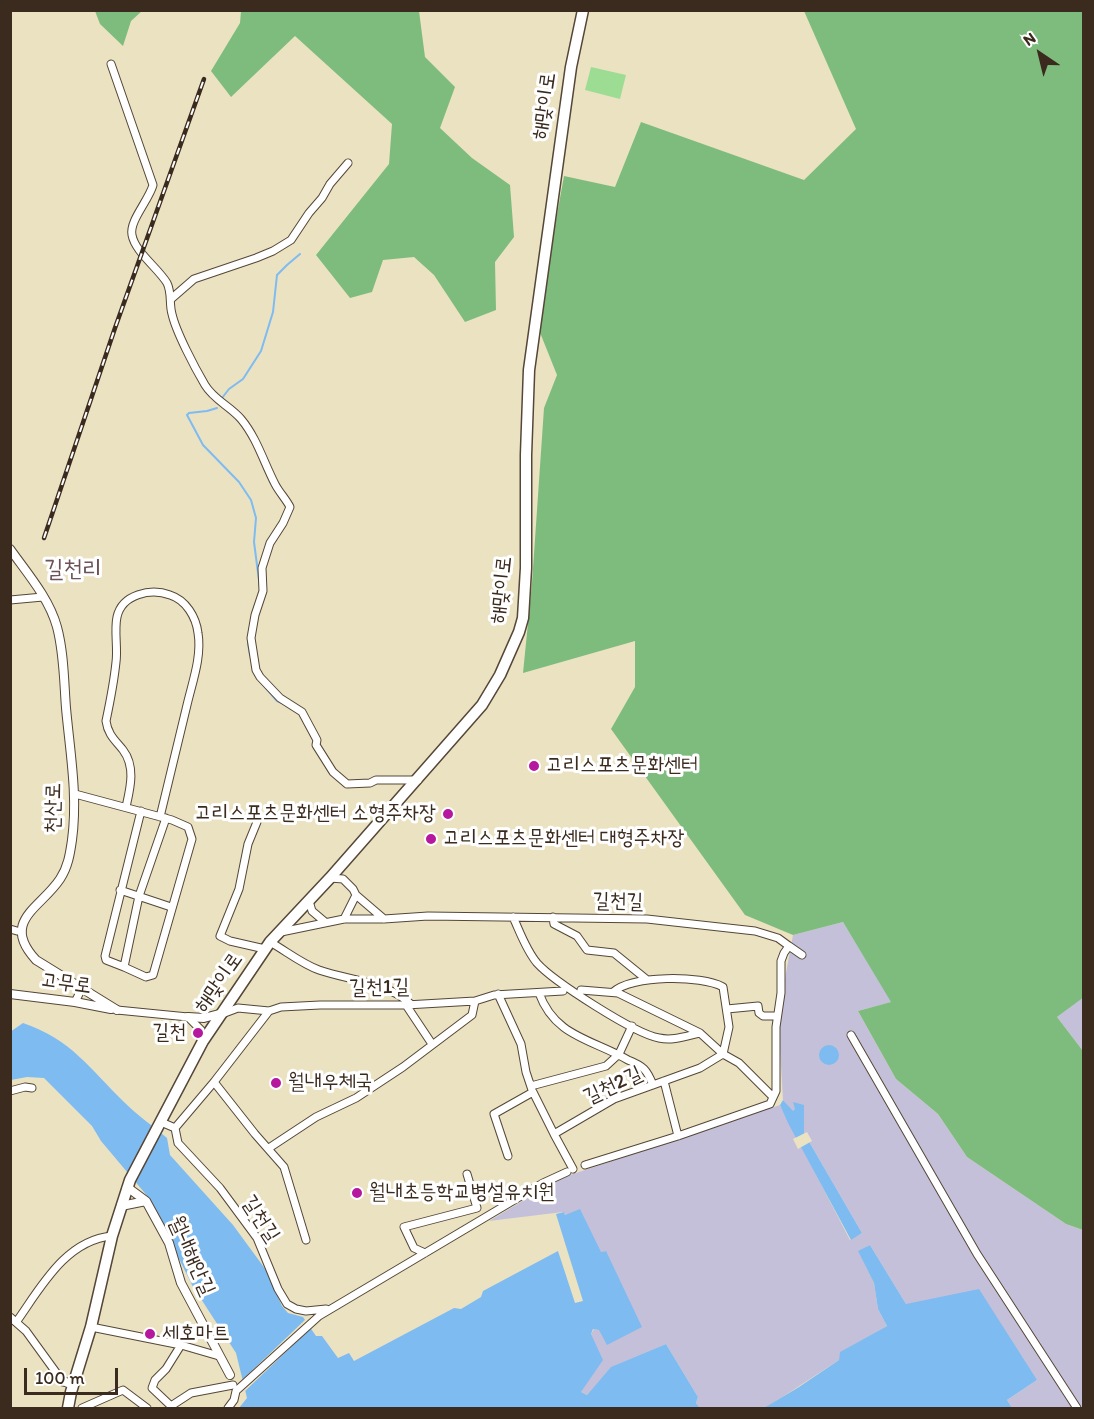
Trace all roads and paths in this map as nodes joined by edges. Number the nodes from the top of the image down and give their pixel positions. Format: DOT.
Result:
graph roads {
  1 [pos="583,10"];
  2 [pos="111,64"];
  3 [pos="348,164"];
  4 [pos="171,298"];
  5 [pos="10,549"];
  6 [pos="44,597"];
  7 [pos="10,600"];
  8 [pos="418,780"];
  9 [pos="75,794"];
  10 [pos="126,807"];
  11 [pos="141,811"];
  12 [pos="163,817"];
  13 [pos="257,822"];
  14 [pos="350,854"];
  15 [pos="330,878"];
  16 [pos="343,879"];
  17 [pos="120,891"];
  18 [pos="139,896"];
  19 [pos="356,896"];
  20 [pos="309,901"];
  21 [pos="171,907"];
  22 [pos="513,917"];
  23 [pos="553,917"];
  24 [pos="344,919"];
  25 [pos="384,919"];
  26 [pos="325,922"];
  27 [pos="14,930"];
  28 [pos="281,932"];
  29 [pos="267,945"];
  30 [pos="789,946"];
  31 [pos="802,955"];
  32 [pos="124,967"];
  33 [pos="646,979"];
  34 [pos="75,984"];
  35 [pos="581,990"];
  36 [pos="563,991"];
  37 [pos="614,992"];
  38 [pos="539,993"];
  39 [pos="10,994"];
  40 [pos="498,994"];
  41 [pos="476,1001"];
  42 [pos="75,1002"];
  43 [pos="409,1005"];
  44 [pos="727,1009"];
  45 [pos="117,1010"];
  46 [pos="269,1011"];
  47 [pos="219,1014"];
  48 [pos="776,1016"];
  49 [pos="188,1017"];
  50 [pos="632,1026"];
  51 [pos="700,1033"];
  52 [pos="851,1035"];
  53 [pos="203,1041"];
  54 [pos="432,1044"];
  55 [pos="619,1054"];
  56 [pos="723,1054"];
  57 [pos="664,1081"];
  58 [pos="214,1083"];
  59 [pos="653,1085"];
  60 [pos="32,1088"];
  61 [pos="532,1089"];
  62 [pos="10,1091"];
  63 [pos="772,1100"];
  64 [pos="160,1124"];
  65 [pos="175,1128"];
  66 [pos="554,1134"];
  67 [pos="678,1136"];
  68 [pos="269,1148"];
  69 [pos="508,1156"];
  70 [pos="585,1165"];
  71 [pos="466,1174"];
  72 [pos="128,1183"];
  73 [pos="146,1201"];
  74 [pos="121,1206"];
  75 [pos="112,1236"];
  76 [pos="306,1240"];
  77 [pos="425,1253"];
  78 [pos="337,1304"];
  79 [pos="10,1317"];
  80 [pos="17,1322"];
  81 [pos="91,1327"];
  82 [pos="181,1345"];
  83 [pos="219,1356"];
  84 [pos="230,1375"];
  85 [pos="75,1379"];
  86 [pos="61,1380"];
  87 [pos="237,1388"];
  88 [pos="70,1392"];
  89 [pos="68,1408"];
  90 [pos="82,1408"];
  91 [pos="147,1408"];
  92 [pos="228,1408"];
  93 [pos="1077,1408"];
  1 -- 8 [label="main road, 해맞이로"];
  2 -- 4 [label="street"];
  3 -- 4 [label="street"];
  4 -- 8 [label="street"];
  5 -- 6 [label="street, 천산로"];
  6 -- 7 [label="street"];
  6 -- 9 [label="street, 천산로"];
  8 -- 14 [label="main road, 해맞이로"];
  9 -- 10 [label="street"];
  9 -- 27 [label="street, 천산로"];
  10 -- 11 [label="street"];
  10 -- 12 [label="street"];
  11 -- 12 [label="street"];
  11 -- 17 [label="street"];
  12 -- 18 [label="street"];
  12 -- 21 [label="street"];
  13 -- 29 [label="street"];
  14 -- 15 [label="main road, 해맞이로"];
  14 -- 16 [label="street"];
  15 -- 16 [label="street"];
  15 -- 20 [label="main road, 해맞이로"];
  16 -- 19 [label="street"];
  17 -- 18 [label="street"];
  17 -- 32 [label="street"];
  18 -- 21 [label="street"];
  18 -- 32 [label="street"];
  19 -- 24 [label="street"];
  19 -- 25 [label="street"];
  20 -- 26 [label="street"];
  20 -- 28 [label="main road, 해맞이로"];
  21 -- 32 [label="street"];
  22 -- 23 [label="street, 길천길"];
  22 -- 25 [label="street, 길천길"];
  22 -- 50 [label="street"];
  23 -- 30 [label="street, 길천길"];
  23 -- 33 [label="street"];
  24 -- 25 [label="street, 길천길"];
  24 -- 26 [label="street, 길천길"];
  26 -- 28 [label="street, 길천길"];
  27 -- 34 [label="street, 천산로"];
  28 -- 29 [label="main road, 해맞이로"];
  29 -- 43 [label="street"];
  29 -- 47 [label="main road, 해맞이로"];
  30 -- 31 [label="street, 길천길"];
  30 -- 48 [label="street"];
  33 -- 37 [label="street"];
  33 -- 44 [label="street"];
  34 -- 42 [label="street"];
  34 -- 45 [label="street, 천산로"];
  35 -- 37 [label="street"];
  36 -- 38 [label="street, 길천1길"];
  37 -- 51 [label="street"];
  38 -- 40 [label="street, 길천1길"];
  38 -- 55 [label="street"];
  39 -- 42 [label="street, 고무로"];
  40 -- 41 [label="street, 길천1길"];
  40 -- 61 [label="street"];
  41 -- 43 [label="street, 길천1길"];
  41 -- 54 [label="street"];
  42 -- 45 [label="street, 고무로"];
  43 -- 46 [label="street, 길천1길"];
  43 -- 54 [label="street"];
  44 -- 48 [label="street"];
  44 -- 56 [label="street"];
  45 -- 49 [label="street"];
  46 -- 47 [label="street, 길천1길"];
  46 -- 58 [label="street"];
  47 -- 49 [label="street"];
  47 -- 53 [label="main road, 해맞이로"];
  48 -- 63 [label="street"];
  49 -- 53 [label="street"];
  50 -- 51 [label="street"];
  50 -- 55 [label="street"];
  51 -- 56 [label="street"];
  52 -- 93 [label="street"];
  53 -- 64 [label="main road, 해맞이로"];
  54 -- 68 [label="street"];
  55 -- 59 [label="street"];
  55 -- 61 [label="street"];
  56 -- 57 [label="street, 길천2길"];
  56 -- 63 [label="street"];
  57 -- 59 [label="street, 길천2길"];
  57 -- 67 [label="street"];
  58 -- 65 [label="street"];
  58 -- 68 [label="street"];
  59 -- 66 [label="street, 길천2길"];
  60 -- 62 [label="street"];
  61 -- 66 [label="street"];
  61 -- 69 [label="street"];
  63 -- 67 [label="street"];
  64 -- 65 [label="street"];
  64 -- 72 [label="main road, 해맞이로"];
  65 -- 78 [label="street, 길천길"];
  66 -- 77 [label="street"];
  67 -- 70 [label="street"];
  68 -- 76 [label="street"];
  71 -- 77 [label="street"];
  72 -- 73 [label="street"];
  72 -- 74 [label="main road"];
  73 -- 74 [label="street, 월내해안길"];
  73 -- 83 [label="street, 월내해안길"];
  74 -- 75 [label="main road"];
  75 -- 80 [label="street"];
  75 -- 81 [label="main road"];
  77 -- 78 [label="street"];
  78 -- 87 [label="street"];
  79 -- 80 [label="street"];
  80 -- 86 [label="street"];
  81 -- 82 [label="street"];
  81 -- 85 [label="main road"];
  82 -- 83 [label="street"];
  82 -- 87 [label="street"];
  83 -- 84 [label="street, 월내해안길"];
  85 -- 86 [label="street"];
  85 -- 88 [label="main road"];
  86 -- 88 [label="street"];
  87 -- 92 [label="street"];
  88 -- 89 [label="main road"];
  90 -- 91 [label="street"];
}
